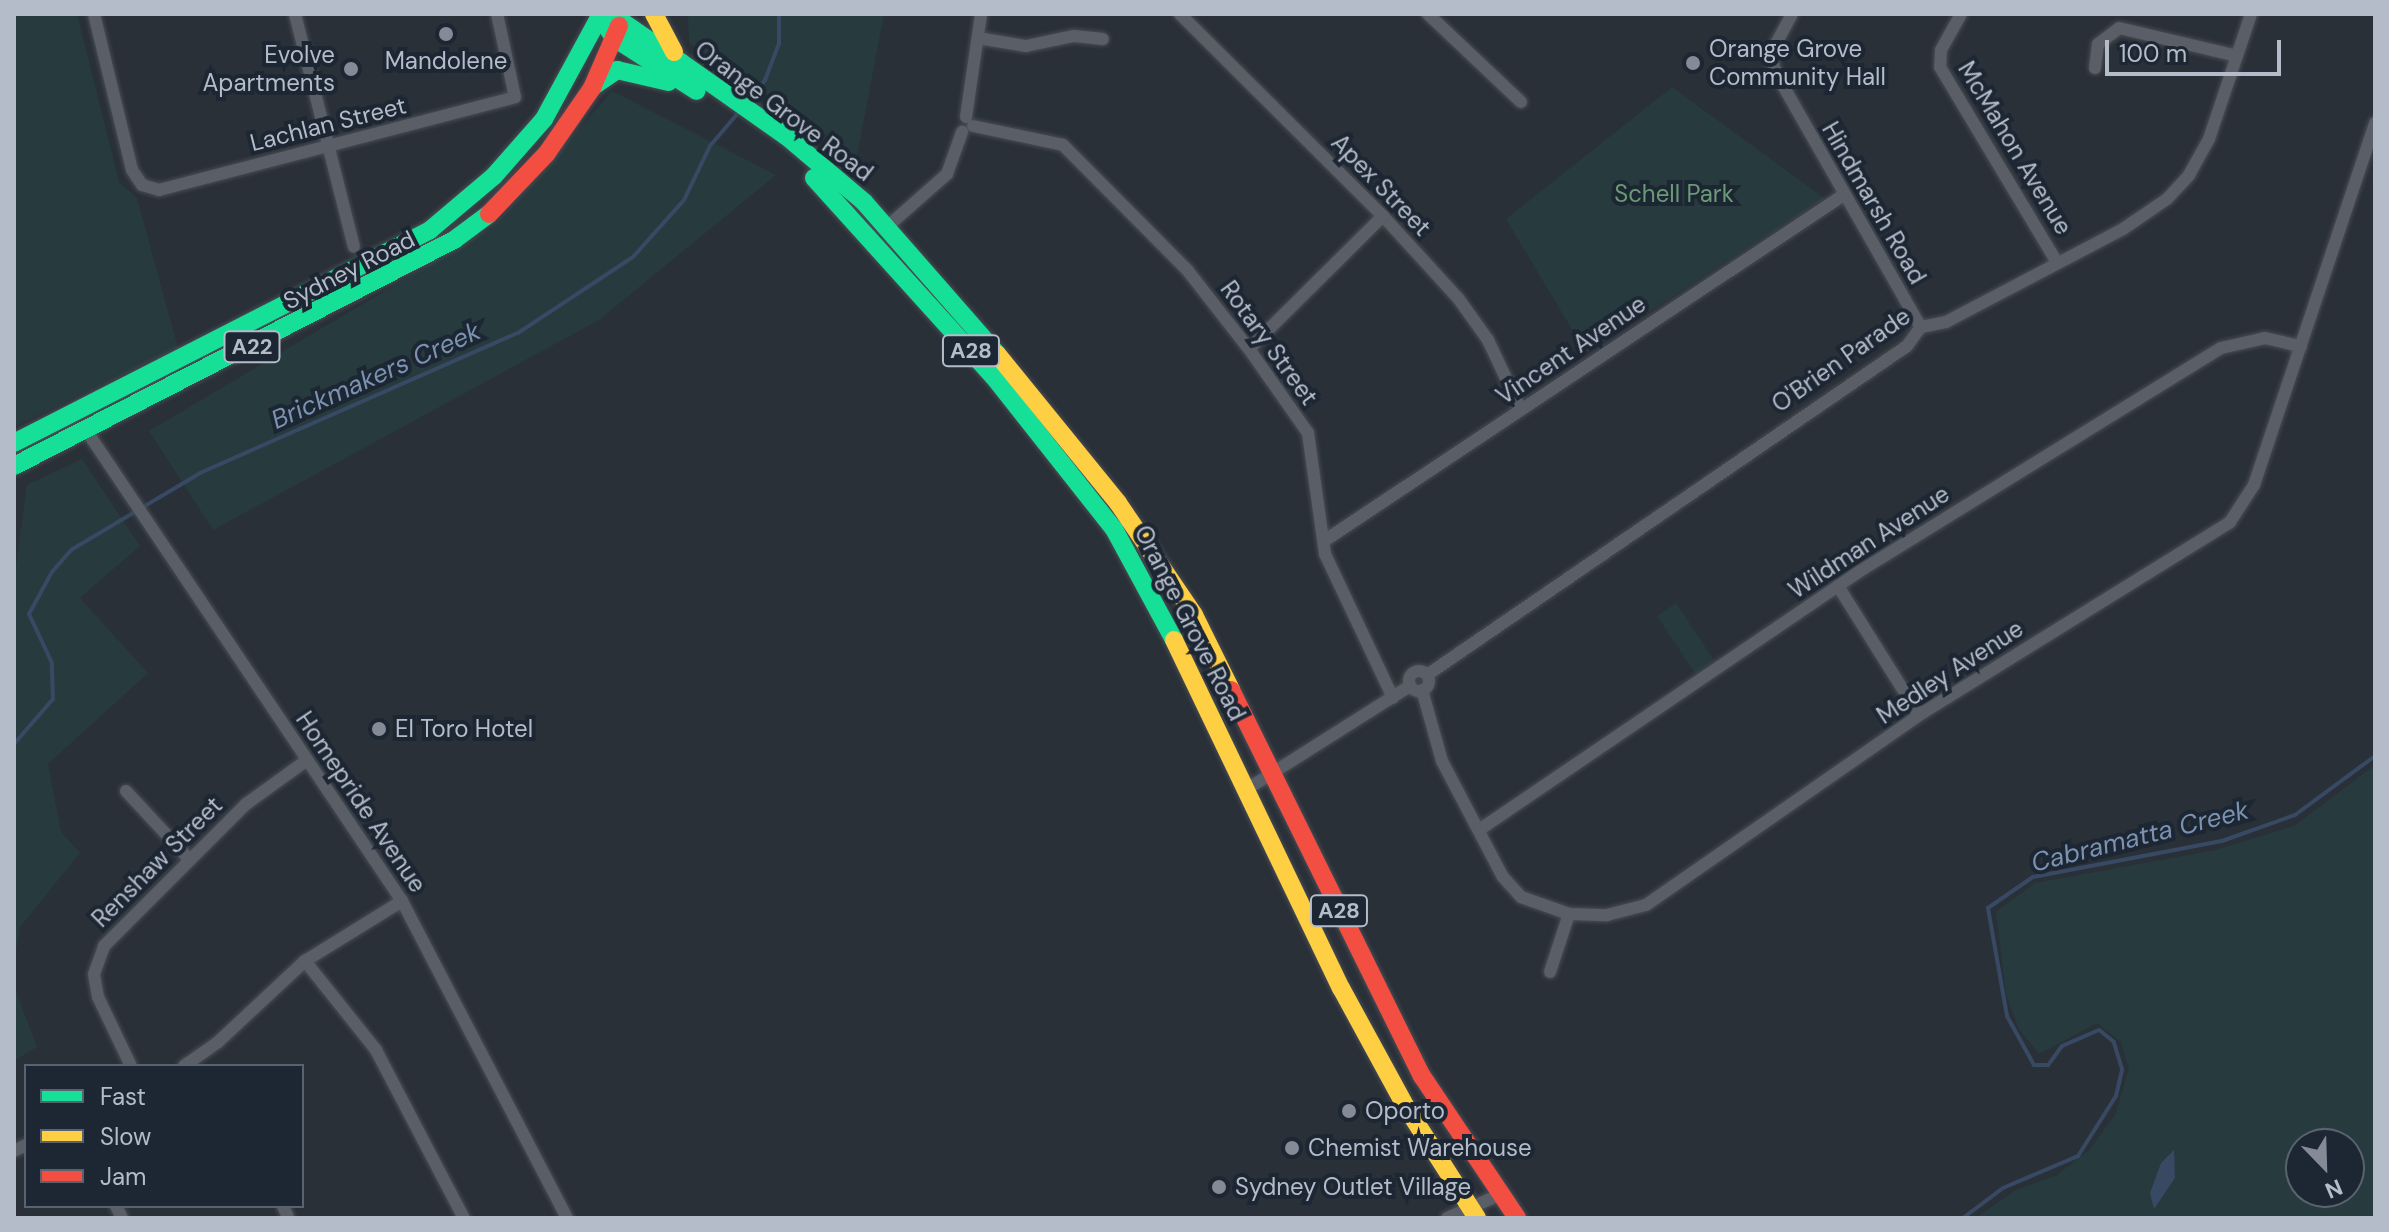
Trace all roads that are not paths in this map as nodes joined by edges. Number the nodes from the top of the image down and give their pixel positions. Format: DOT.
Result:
graph roads {
  1 [pos="94,14"];
  2 [pos="295,14"];
  3 [pos="497,14"];
  4 [pos="654,14"];
  5 [pos="981,14"];
  6 [pos="1180,14"];
  7 [pos="1428,14"];
  8 [pos="1792,14"];
  9 [pos="1961,14"];
  10 [pos="2251,14"];
  11 [pos="601,16"];
  12 [pos="620,24"];
  13 [pos="978,38"];
  14 [pos="1103,39"];
  15 [pos="2237,56"];
  16 [pos="682,63"];
  17 [pos="2095,68"];
  18 [pos="592,88"];
  19 [pos="701,93"];
  20 [pos="1521,102"];
  21 [pos="729,104"];
  22 [pos="753,122"];
  23 [pos="2375,123"];
  24 [pos="967,125"];
  25 [pos="328,146"];
  26 [pos="1842,196"];
  27 [pos="1383,216"];
  28 [pos="888,226"];
  29 [pos="354,247"];
  30 [pos="2056,261"];
  31 [pos="1921,327"];
  32 [pos="2301,346"];
  33 [pos="1249,349"];
  34 [pos="1521,410"];
  35 [pos="76,413"];
  36 [pos="86,430"];
  37 [pos="14,443"];
  38 [pos="14,466"];
  39 [pos="1324,541"];
  40 [pos="1838,586"];
  41 [pos="1416,688"];
  42 [pos="1393,698"];
  43 [pos="1919,715"];
  44 [pos="307,760"];
  45 [pos="1274,776"];
  46 [pos="1247,789"];
  47 [pos="126,791"];
  48 [pos="1479,830"];
  49 [pos="188,858"];
  50 [pos="402,901"];
  51 [pos="1569,914"];
  52 [pos="305,961"];
  53 [pos="1550,972"];
  54 [pos="208,1058"];
  55 [pos="130,1064"];
  56 [pos="1499,1195"];
  57 [pos="1473,1215"];
  58 [pos="464,1218"];
  59 [pos="567,1218"];
  60 [pos="1447,1218"];
  61 [pos="1517,1218"];
  1 -- 25 [label="street, Lachlan Street"];
  2 -- 25 [label="street"];
  3 -- 25 [label="street, Lachlan Street"];
  4 -- 16 [label="highway, A28"];
  5 -- 13 [label="street"];
  6 -- 27 [label="street, Apex Street"];
  7 -- 20 [label="street"];
  8 -- 26 [label="street, Hindmarsh Road"];
  9 -- 30 [label="street, McMahon Avenue"];
  10 -- 15 [label="street, O'Brien Parade"];
  11 -- 12 [label="highway, Orange Grove Road"];
  11 -- 35 [label="highway, Sydney Road / A22"];
  12 -- 16 [label="highway, Orange Grove Road"];
  12 -- 18 [label="highway, Sydney Road / A22"];
  12 -- 19 [label="highway, Orange Grove Road / A28"];
  13 -- 14 [label="street"];
  13 -- 24 [label="street"];
  15 -- 17 [label="street"];
  15 -- 30 [label="street, O'Brien Parade"];
  16 -- 21 [label="highway, Orange Grove Road / A28"];
  18 -- 19 [label="highway"];
  18 -- 36 [label="highway, Sydney Road / A22"];
  19 -- 21 [label="highway, Orange Grove Road / A28"];
  21 -- 22 [label="highway, Orange Grove Road / A28"];
  22 -- 28 [label="highway, Orange Grove Road / A28"];
  22 -- 46 [label="highway, Orange Grove Road / A28"];
  23 -- 32 [label="street, Medley Avenue"];
  24 -- 28 [label="street"];
  24 -- 33 [label="street, Rotary Street"];
  25 -- 29 [label="street"];
  26 -- 31 [label="street, Hindmarsh Road"];
  26 -- 34 [label="street, Vincent Avenue"];
  27 -- 33 [label="street"];
  27 -- 34 [label="street, Apex Street"];
  28 -- 45 [label="highway, Orange Grove Road / A28"];
  30 -- 31 [label="street, O'Brien Parade"];
  31 -- 41 [label="street, O'Brien Parade"];
  32 -- 40 [label="street, Wildman Avenue"];
  32 -- 43 [label="street, Medley Avenue"];
  33 -- 39 [label="street, Rotary Street"];
  34 -- 39 [label="street, Vincent Avenue"];
  35 -- 36 [label="highway"];
  35 -- 37 [label="highway, Sydney Road / A22"];
  36 -- 38 [label="highway, Sydney Road / A22"];
  36 -- 44 [label="street, Homepride Avenue"];
  39 -- 42 [label="street, Rotary Street"];
  40 -- 43 [label="street"];
  40 -- 48 [label="street, Wildman Avenue"];
  41 -- 42 [label="street"];
  41 -- 48 [label="street, Medley Avenue"];
  42 -- 45 [label="street"];
  43 -- 51 [label="street, Medley Avenue"];
  44 -- 49 [label="street, Renshaw Street"];
  44 -- 50 [label="street, Homepride Avenue"];
  45 -- 46 [label="street"];
  45 -- 56 [label="highway, Orange Grove Road / A28"];
  46 -- 57 [label="highway, Orange Grove Road / A28"];
  47 -- 49 [label="street"];
  48 -- 51 [label="street, Medley Avenue"];
  49 -- 55 [label="street, Renshaw Street"];
  50 -- 52 [label="street"];
  50 -- 59 [label="street, Homepride Avenue"];
  51 -- 53 [label="street"];
  52 -- 54 [label="street"];
  52 -- 58 [label="street"];
  56 -- 57 [label="street"];
  56 -- 61 [label="highway, Orange Grove Road / A28"];
  57 -- 60 [label="street"];
}
